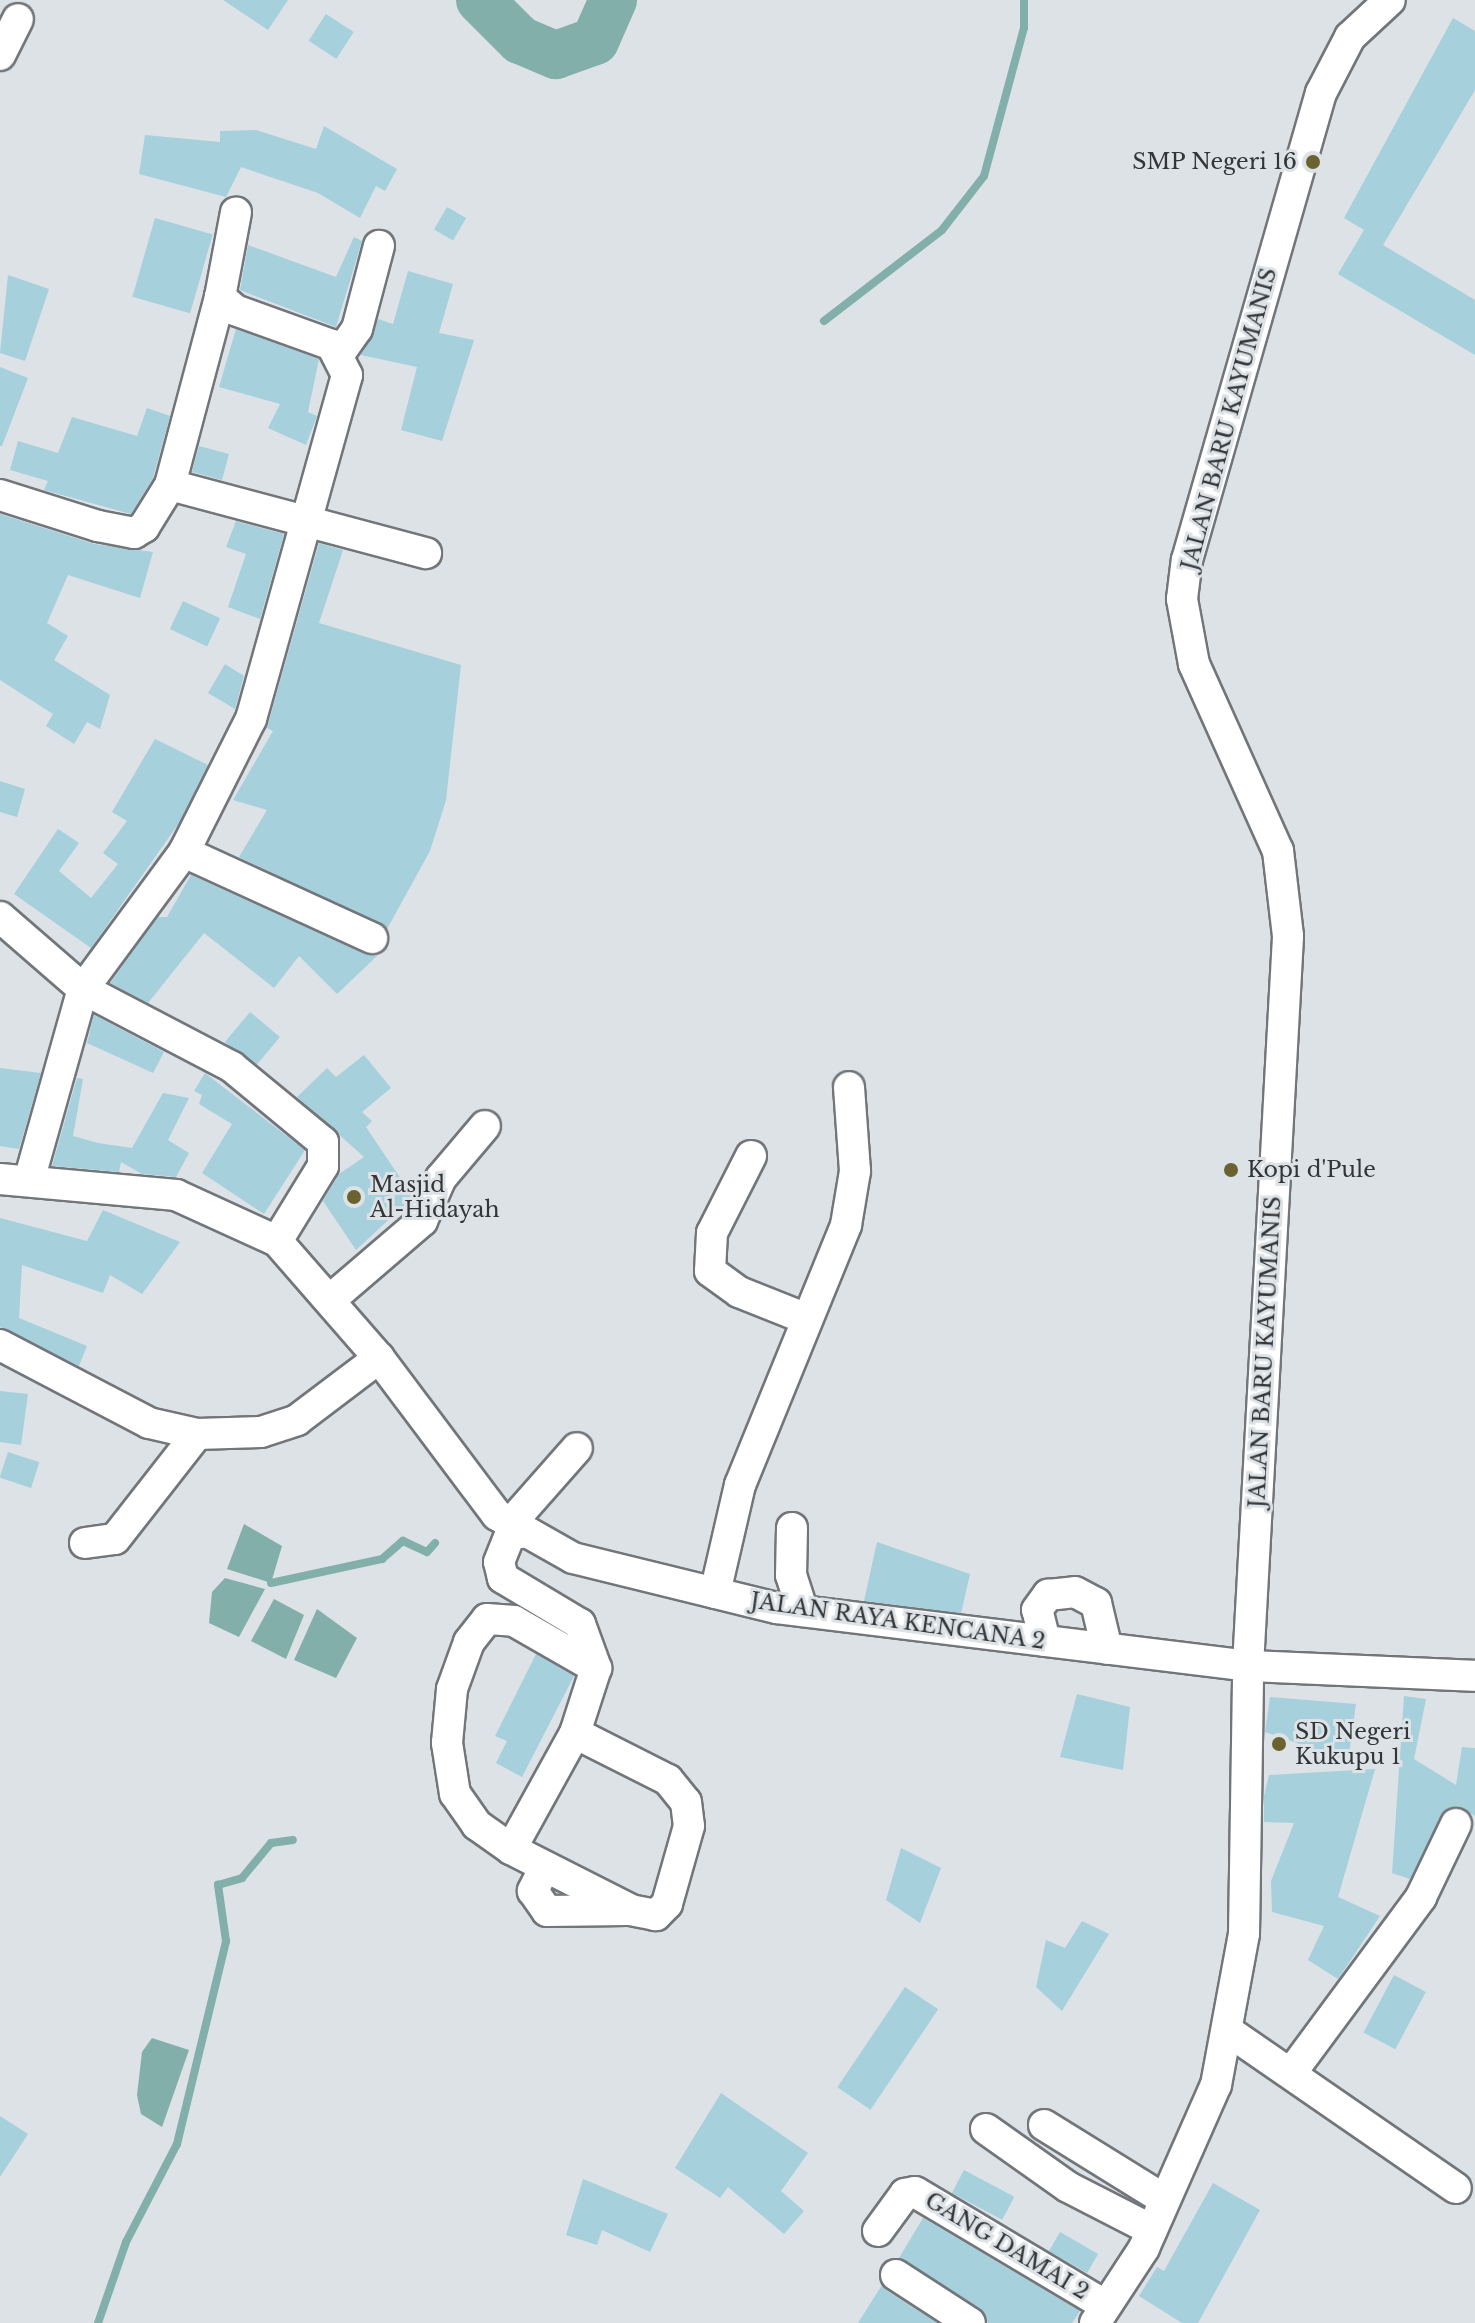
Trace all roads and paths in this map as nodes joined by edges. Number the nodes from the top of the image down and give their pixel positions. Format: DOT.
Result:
graph roads {
  1 [pos="1390,0"];
  2 [pos="18,19"];
  3 [pos="0,55"];
  4 [pos="236,212"];
  5 [pos="379,246"];
  6 [pos="220,297"];
  7 [pos="340,353"];
  8 [pos="170,485"];
  9 [pos="0,495"];
  10 [pos="305,522"];
  11 [pos="426,553"];
  12 [pos="184,852"];
  13 [pos="0,917"];
  14 [pos="372,938"];
  15 [pos="83,989"];
  16 [pos="849,1087"];
  17 [pos="485,1126"];
  18 [pos="751,1156"];
  19 [pos="15,1178"];
  20 [pos="277,1241"];
  21 [pos="331,1299"];
  22 [pos="807,1319"];
  23 [pos="0,1345"];
  24 [pos="379,1358"];
  25 [pos="197,1434"];
  26 [pos="577,1448"];
  27 [pos="792,1528"];
  28 [pos="517,1531"];
  29 [pos="85,1543"];
  30 [pos="715,1593"];
  31 [pos="803,1611"];
  32 [pos="1045,1641"];
  33 [pos="1107,1649"];
  34 [pos="1248,1666"];
  35 [pos="596,1668"];
  36 [pos="1475,1676"];
  37 [pos="575,1733"];
  38 [pos="1456,1824"];
  39 [pos="511,1849"];
  40 [pos="1231,2033"];
  41 [pos="1291,2073"];
  42 [pos="1044,2125"];
  43 [pos="986,2129"];
  44 [pos="1456,2188"];
  45 [pos="1165,2200"];
  46 [pos="1152,2230"];
  47 [pos="878,2231"];
  48 [pos="896,2275"];
  49 [pos="1100,2315"];
  50 [pos="970,2323"];
  1 -- 34 [label="street, JALAN BARU KAYUMANIS"];
  2 -- 3 [label="street"];
  4 -- 6 [label="street"];
  5 -- 7 [label="street"];
  6 -- 7 [label="street"];
  6 -- 8 [label="street"];
  7 -- 10 [label="street"];
  8 -- 9 [label="street"];
  8 -- 10 [label="street"];
  10 -- 11 [label="street"];
  10 -- 12 [label="street"];
  12 -- 14 [label="street"];
  12 -- 15 [label="street"];
  13 -- 15 [label="street"];
  15 -- 19 [label="street"];
  15 -- 20 [label="street"];
  16 -- 22 [label="street"];
  17 -- 21 [label="street"];
  18 -- 22 [label="street"];
  19 -- 20 [label="street, JALAN RAYA KENCANA 2"];
  20 -- 21 [label="street, JALAN RAYA KENCANA 2"];
  21 -- 24 [label="street, JALAN RAYA KENCANA 2"];
  22 -- 30 [label="street"];
  23 -- 25 [label="street"];
  24 -- 25 [label="street"];
  24 -- 28 [label="street, JALAN RAYA KENCANA 2"];
  25 -- 29 [label="street"];
  26 -- 28 [label="street"];
  27 -- 31 [label="street"];
  28 -- 30 [label="street, JALAN RAYA KENCANA 2"];
  28 -- 35 [label="street"];
  30 -- 31 [label="street, JALAN RAYA KENCANA 2"];
  31 -- 32 [label="street, JALAN RAYA KENCANA 2"];
  32 -- 33 [label="street, JALAN RAYA KENCANA 2"];
  32 -- 33 [label="street"];
  33 -- 34 [label="street, JALAN RAYA KENCANA 2"];
  34 -- 36 [label="street, JALAN RAYA KENCANA 2"];
  34 -- 40 [label="street, JALAN BARU KAYUMANIS"];
  35 -- 37 [label="street"];
  35 -- 39 [label="street"];
  37 -- 39 [label="street"];
  37 -- 39 [label="street"];
  38 -- 41 [label="street"];
  40 -- 41 [label="street"];
  40 -- 45 [label="street, JALAN BARU KAYUMANIS"];
  41 -- 44 [label="street"];
  42 -- 45 [label="street"];
  43 -- 46 [label="street"];
  45 -- 46 [label="street, JALAN BARU KAYUMANIS"];
  46 -- 49 [label="street, JALAN BARU KAYUMANIS"];
  47 -- 49 [label="street, GANG DAMAI 2"];
  48 -- 50 [label="street"];
}
